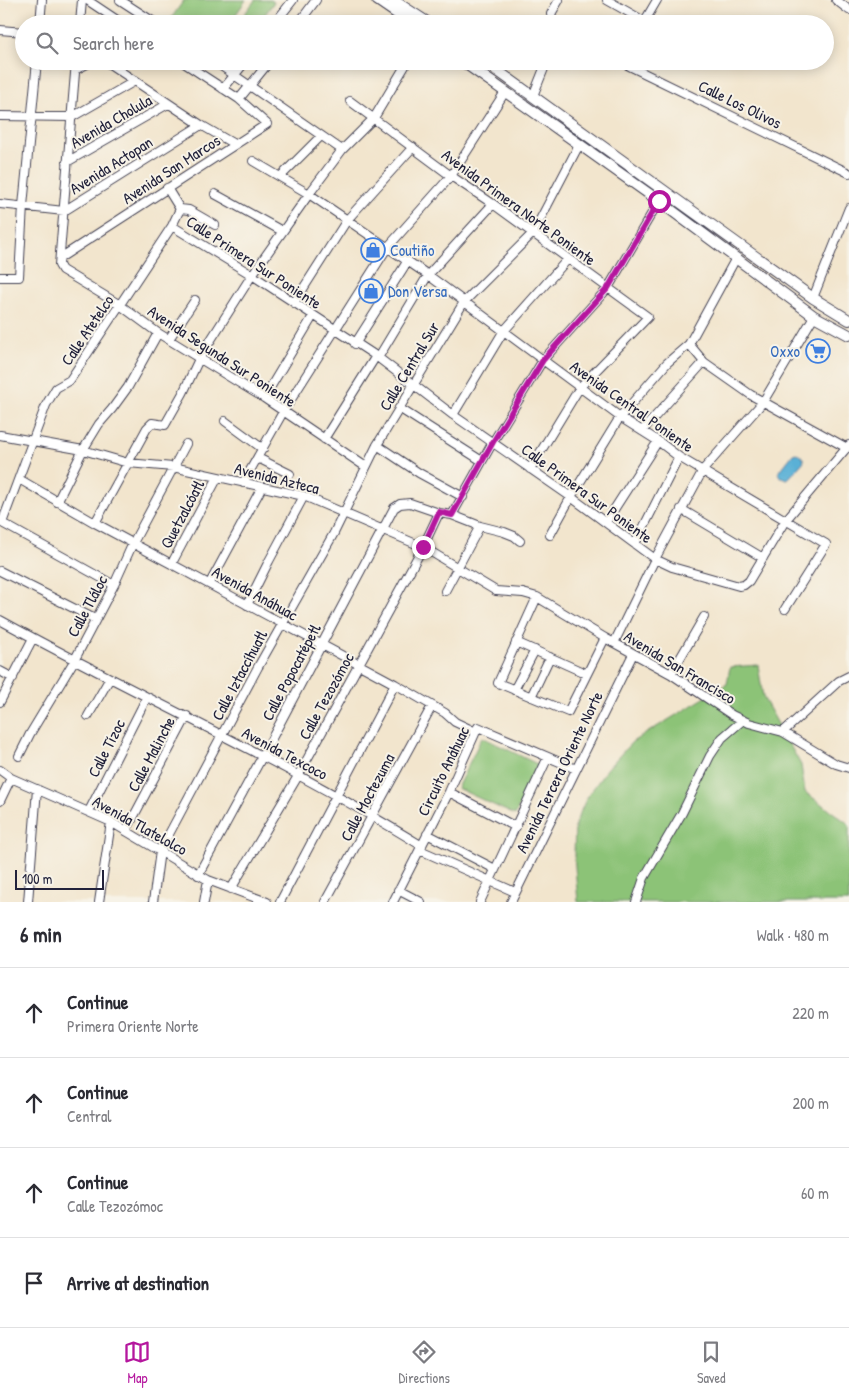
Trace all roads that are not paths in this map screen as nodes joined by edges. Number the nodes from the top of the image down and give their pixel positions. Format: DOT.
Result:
graph roads {
  1 [pos="42,0"];
  2 [pos="82,0"];
  3 [pos="87,0"];
  4 [pos="120,0"];
  5 [pos="293,0"];
  6 [pos="316,0"];
  7 [pos="377,0"];
  8 [pos="393,0"];
  9 [pos="398,0"];
  10 [pos="559,0"];
  11 [pos="606,0"];
  12 [pos="657,0"];
  13 [pos="836,0"];
  14 [pos="849,10"];
  15 [pos="41,15"];
  16 [pos="81,15"];
  17 [pos="110,15"];
  18 [pos="143,15"];
  19 [pos="281,15"];
  20 [pos="305,15"];
  21 [pos="407,15"];
  22 [pos="410,15"];
  23 [pos="411,15"];
  24 [pos="551,15"];
  25 [pos="630,15"];
  26 [pos="648,15"];
  27 [pos="0,30"];
  28 [pos="15,31"];
  29 [pos="0,39"];
  30 [pos="36,70"];
  31 [pos="75,70"];
  32 [pos="119,70"];
  33 [pos="194,70"];
  34 [pos="228,70"];
  35 [pos="239,70"];
  36 [pos="263,70"];
  37 [pos="403,70"];
  38 [pos="474,70"];
  39 [pos="497,70"];
  40 [pos="543,70"];
  41 [pos="637,70"];
  42 [pos="235,75"];
  43 [pos="135,80"];
  44 [pos="251,86"];
  45 [pos="223,89"];
  46 [pos="505,92"];
  47 [pos="533,96"];
  48 [pos="239,99"];
  49 [pos="350,101"];
  50 [pos="168,104"];
  51 [pos="0,116"];
  52 [pos="32,116"];
  53 [pos="72,117"];
  54 [pos="374,118"];
  55 [pos="202,125"];
  56 [pos="321,136"];
  57 [pos="234,144"];
  58 [pos="579,146"];
  59 [pos="413,147"];
  60 [pos="342,150"];
  61 [pos="253,161"];
  62 [pos="67,162"];
  63 [pos="849,173"];
  64 [pos="281,176"];
  65 [pos="451,176"];
  66 [pos="168,188"];
  67 [pos="215,194"];
  68 [pos="308,194"];
  69 [pos="659,201"];
  70 [pos="0,204"];
  71 [pos="493,204"];
  72 [pos="23,206"];
  73 [pos="849,208"];
  74 [pos="180,209"];
  75 [pos="64,211"];
  76 [pos="348,220"];
  77 [pos="216,225"];
  78 [pos="172,226"];
  79 [pos="282,231"];
  80 [pos="533,233"];
  81 [pos="387,248"];
  82 [pos="60,258"];
  83 [pos="736,258"];
  84 [pos="567,260"];
  85 [pos="408,262"];
  86 [pos="252,275"];
  87 [pos="428,275"];
  88 [pos="0,277"];
  89 [pos="608,288"];
  90 [pos="813,298"];
  91 [pos="195,300"];
  92 [pos="294,302"];
  93 [pos="464,302"];
  94 [pos="120,305"];
  95 [pos="313,316"];
  96 [pos="814,316"];
  97 [pos="849,320"];
  98 [pos="336,331"];
  99 [pos="503,332"];
  100 [pos="158,333"];
  101 [pos="849,336"];
  102 [pos="169,339"];
  103 [pos="356,344"];
  104 [pos="689,344"];
  105 [pos="377,357"];
  106 [pos="200,358"];
  107 [pos="543,360"];
  108 [pos="704,362"];
  109 [pos="413,384"];
  110 [pos="580,387"];
  111 [pos="264,398"];
  112 [pos="763,402"];
  113 [pos="399,408"];
  114 [pos="283,412"];
  115 [pos="453,415"];
  116 [pos="620,417"];
  117 [pos="225,421"];
  118 [pos="642,431"];
  119 [pos="0,435"];
  120 [pos="324,439"];
  121 [pos="34,440"];
  122 [pos="658,441"];
  123 [pos="493,442"];
  124 [pos="186,444"];
  125 [pos="377,445"];
  126 [pos="848,446"];
  127 [pos="263,449"];
  128 [pos="83,450"];
  129 [pos="258,458"];
  130 [pos="679,458"];
  131 [pos="482,461"];
  132 [pos="128,463"];
  133 [pos="173,467"];
  134 [pos="366,467"];
  135 [pos="530,469"];
  136 [pos="702,470"];
  137 [pos="290,474"];
  138 [pos="218,477"];
  139 [pos="20,479"];
  140 [pos="243,483"];
  141 [pos="262,487"];
  142 [pos="304,496"];
  143 [pos="463,497"];
  144 [pos="571,497"];
  145 [pos="57,502"];
  146 [pos="681,509"];
  147 [pos="344,512"];
  148 [pos="439,512"];
  149 [pos="452,515"];
  150 [pos="786,521"];
  151 [pos="606,522"];
  152 [pos="95,523"];
  153 [pos="480,526"];
  154 [pos="383,531"];
  155 [pos="550,535"];
  156 [pos="520,541"];
  157 [pos="133,543"];
  158 [pos="635,544"];
  159 [pos="423,547"];
  160 [pos="763,558"];
  161 [pos="655,559"];
  162 [pos="172,563"];
  163 [pos="457,567"];
  164 [pos="0,571"];
  165 [pos="210,584"];
  166 [pos="114,585"];
  167 [pos="445,591"];
  168 [pos="496,591"];
  169 [pos="537,597"];
  170 [pos="247,605"];
  171 [pos="784,609"];
  172 [pos="704,617"];
  173 [pos="96,619"];
  174 [pos="0,620"];
  175 [pos="283,624"];
  176 [pos="33,638"];
  177 [pos="605,638"];
  178 [pos="516,642"];
  179 [pos="614,643"];
  180 [pos="321,644"];
  181 [pos="535,650"];
  182 [pos="633,654"];
  183 [pos="550,657"];
  184 [pos="74,661"];
  185 [pos="358,664"];
  186 [pos="0,671"];
  187 [pos="587,674"];
  188 [pos="671,674"];
  189 [pos="849,676"];
  190 [pos="13,678"];
  191 [pos="110,678"];
  192 [pos="395,684"];
  193 [pos="514,690"];
  194 [pos="148,697"];
  195 [pos="531,697"];
  196 [pos="0,702"];
  197 [pos="432,706"];
  198 [pos="88,716"];
  199 [pos="186,716"];
  200 [pos="743,720"];
  201 [pos="476,732"];
  202 [pos="783,732"];
  203 [pos="222,734"];
  204 [pos="20,756"];
  205 [pos="262,757"];
  206 [pos="548,758"];
  207 [pos="849,768"];
  208 [pos="576,769"];
  209 [pos="0,770"];
  210 [pos="298,776"];
  211 [pos="11,778"];
  212 [pos="37,789"];
  213 [pos="449,792"];
  214 [pos="334,795"];
  215 [pos="0,802"];
  216 [pos="89,811"];
  217 [pos="373,816"];
  218 [pos="111,822"];
  219 [pos="516,827"];
  220 [pos="126,831"];
  221 [pos="427,834"];
  222 [pos="421,848"];
  223 [pos="160,851"];
  224 [pos="496,869"];
  225 [pos="198,875"];
  226 [pos="208,880"];
  227 [pos="490,882"];
  228 [pos="232,889"];
  229 [pos="398,890"];
  230 [pos="515,892"];
  231 [pos="264,901"];
  232 [pos="28,902"];
  233 [pos="99,902"];
  234 [pos="153,902"];
  235 [pos="204,902"];
  236 [pos="280,902"];
  237 [pos="325,902"];
  238 [pos="392,902"];
  239 [pos="421,902"];
  240 [pos="480,902"];
  241 [pos="511,902"];
  242 [pos="636,902"];
  1 -- 15 [label="street"];
  2 -- 16 [label="street"];
  3 -- 17 [label="street"];
  4 -- 18 [label="street"];
  5 -- 19 [label="street"];
  6 -- 20 [label="street"];
  7 -- 21 [label="main road"];
  8 -- 22 [label="main road"];
  9 -- 23 [label="main road"];
  10 -- 24 [label="street"];
  11 -- 25 [label="street"];
  12 -- 26 [label="street"];
  13 -- 14 [label="street"];
  27 -- 28 [label="street"];
  27 -- 29 [label="street"];
  30 -- 52 [label="street"];
  31 -- 53 [label="street"];
  32 -- 43 [label="street"];
  33 -- 45 [label="street"];
  34 -- 42 [label="street"];
  35 -- 42 [label="street"];
  36 -- 44 [label="street"];
  37 -- 54 [label="street"];
  38 -- 46 [label="main road"];
  39 -- 47 [label="main road"];
  40 -- 47 [label="street"];
  41 -- 63 [label="street, Calle Los Olivos"];
  42 -- 44 [label="street"];
  42 -- 45 [label="street"];
  43 -- 50 [label="street"];
  43 -- 53 [label="street"];
  44 -- 48 [label="street"];
  44 -- 56 [label="street"];
  45 -- 48 [label="street"];
  46 -- 58 [label="main road"];
  46 -- 65 [label="street"];
  47 -- 90 [label="main road"];
  48 -- 57 [label="street, Avenida San Marcos"];
  49 -- 54 [label="street, Avenida Primera Norte Poniente"];
  50 -- 55 [label="street"];
  50 -- 62 [label="street, Avenida Cholula"];
  51 -- 52 [label="street"];
  52 -- 53 [label="street"];
  52 -- 72 [label="street"];
  53 -- 62 [label="street"];
  54 -- 59 [label="street, Avenida Primera Norte Poniente"];
  54 -- 60 [label="street"];
  55 -- 57 [label="street"];
  55 -- 75 [label="street, Avenida Actopan"];
  56 -- 60 [label="street"];
  56 -- 64 [label="street"];
  57 -- 66 [label="street, Avenida San Marcos"];
  58 -- 69 [label="main road"];
  58 -- 80 [label="street, Calle Central Sur"];
  59 -- 65 [label="street, Avenida Primera Norte Poniente"];
  59 -- 76 [label="street"];
  60 -- 68 [label="street"];
  61 -- 64 [label="street, Avenida Central Poniente"];
  62 -- 75 [label="street"];
  64 -- 68 [label="street, Avenida Central Poniente"];
  65 -- 71 [label="street, Avenida Primera Norte Poniente"];
  65 -- 81 [label="street"];
  66 -- 74 [label="street"];
  66 -- 82 [label="street, Avenida San Marcos"];
  67 -- 79 [label="street"];
  68 -- 76 [label="street, Avenida Central Poniente"];
  68 -- 79 [label="street"];
  69 -- 83 [label="main road"];
  69 -- 89 [label="street"];
  70 -- 72 [label="street, Avenida Actopan"];
  71 -- 80 [label="street, Avenida Primera Norte Poniente"];
  71 -- 87 [label="street"];
  72 -- 75 [label="street, Avenida Actopan"];
  72 -- 88 [label="street"];
  73 -- 90 [label="street"];
  74 -- 77 [label="street"];
  74 -- 78 [label="street, Calle Atetelco"];
  75 -- 82 [label="street"];
  76 -- 81 [label="street, Avenida Central Poniente"];
  76 -- 92 [label="street"];
  78 -- 86 [label="street, Calle Primera Sur Poniente"];
  78 -- 94 [label="street, Calle Atetelco"];
  79 -- 86 [label="street"];
  80 -- 84 [label="street, Avenida Primera Norte Poniente"];
  80 -- 93 [label="street, Calle Central Sur"];
  81 -- 85 [label="street, Avenida Central Poniente"];
  81 -- 98 [label="street"];
  82 -- 94 [label="street, Avenida Segunda Sur Poniente"];
  83 -- 96 [label="main road"];
  83 -- 104 [label="street"];
  84 -- 89 [label="street, Avenida Primera Norte Poniente"];
  84 -- 99 [label="street"];
  85 -- 87 [label="street, Avenida Central Poniente"];
  85 -- 103 [label="street"];
  86 -- 92 [label="street, Calle Primera Sur Poniente"];
  86 -- 106 [label="street"];
  87 -- 93 [label="street, Avenida Central Poniente"];
  87 -- 105 [label="street"];
  89 -- 107 [label="street"];
  89 -- 110 [label="street, Avenida Primera Norte Poniente"];
  90 -- 97 [label="main road"];
  91 -- 102 [label="street"];
  92 -- 95 [label="street, Calle Primera Sur Poniente"];
  93 -- 99 [label="street, Avenida Central Poniente"];
  93 -- 109 [label="street, Calle Central Sur"];
  94 -- 100 [label="street, Avenida Segunda Sur Poniente"];
  94 -- 121 [label="street, Calle Atetelco"];
  95 -- 98 [label="street, Calle Primera Sur Poniente"];
  95 -- 111 [label="street"];
  96 -- 101 [label="main road"];
  96 -- 112 [label="street"];
  98 -- 103 [label="street, Calle Primera Sur Poniente"];
  98 -- 114 [label="street"];
  99 -- 107 [label="street, Avenida Central Poniente"];
  99 -- 115 [label="street"];
  100 -- 102 [label="street, Avenida Segunda Sur Poniente"];
  100 -- 128 [label="street"];
  102 -- 106 [label="street, Avenida Segunda Sur Poniente"];
  103 -- 105 [label="street, Calle Primera Sur Poniente"];
  104 -- 108 [label="street"];
  104 -- 116 [label="street"];
  105 -- 109 [label="street, Calle Primera Sur Poniente"];
  105 -- 120 [label="street"];
  106 -- 111 [label="street, Avenida Segunda Sur Poniente"];
  106 -- 132 [label="street"];
  107 -- 110 [label="street, Avenida Central Poniente"];
  107 -- 123 [label="street"];
  108 -- 112 [label="street"];
  108 -- 118 [label="street"];
  109 -- 113 [label="street, Calle Central Sur"];
  109 -- 115 [label="street, Calle Primera Sur Poniente"];
  110 -- 116 [label="street, Avenida Central Poniente"];
  110 -- 135 [label="street"];
  111 -- 114 [label="street, Avenida Segunda Sur Poniente"];
  112 -- 126 [label="street"];
  112 -- 136 [label="street"];
  113 -- 125 [label="street, Calle Central Sur"];
  113 -- 131 [label="street"];
  114 -- 120 [label="street, Avenida Segunda Sur Poniente"];
  114 -- 127 [label="street"];
  115 -- 123 [label="street, Calle Primera Sur Poniente"];
  116 -- 118 [label="street, Avenida Central Poniente"];
  116 -- 144 [label="street"];
  117 -- 127 [label="street"];
  118 -- 122 [label="street, Avenida Central Poniente"];
  119 -- 121 [label="street, Avenida Azteca"];
  120 -- 134 [label="street, Avenida Segunda Sur Poniente"];
  121 -- 128 [label="street, Avenida Azteca"];
  121 -- 139 [label="street, Calle Atetelco"];
  122 -- 130 [label="street, Avenida Central Poniente"];
  122 -- 151 [label="street"];
  123 -- 131 [label="street"];
  123 -- 135 [label="street, Calle Primera Sur Poniente"];
  124 -- 133 [label="street, Calle Tláloc"];
  125 -- 134 [label="street, Calle Central Sur"];
  125 -- 143 [label="street"];
  126 -- 150 [label="street"];
  127 -- 129 [label="street"];
  128 -- 132 [label="street, Avenida Azteca"];
  128 -- 145 [label="street"];
  129 -- 137 [label="street"];
  129 -- 140 [label="street"];
  130 -- 136 [label="street, Avenida Central Poniente"];
  130 -- 158 [label="street"];
  131 -- 143 [label="street"];
  132 -- 133 [label="street, Avenida Azteca"];
  132 -- 152 [label="street"];
  133 -- 138 [label="street, Avenida Azteca"];
  133 -- 157 [label="street, Calle Tláloc"];
  134 -- 147 [label="street, Calle Central Sur"];
  135 -- 144 [label="street, Calle Primera Sur Poniente"];
  136 -- 146 [label="street"];
  136 -- 150 [label="street, Avenida Central Poniente"];
  138 -- 140 [label="street, Avenida Azteca"];
  138 -- 162 [label="street, Quetzalcóatl"];
  139 -- 145 [label="street, Avenida Anáhuac"];
  139 -- 166 [label="street, Calle Atetelco"];
  140 -- 141 [label="street, Avenida Azteca"];
  141 -- 142 [label="street, Avenida Azteca"];
  141 -- 165 [label="street"];
  142 -- 147 [label="street, Avenida Azteca"];
  142 -- 170 [label="street"];
  143 -- 149 [label="street"];
  144 -- 151 [label="street, Calle Primera Sur Poniente"];
  144 -- 155 [label="street"];
  145 -- 152 [label="street, Avenida Anáhuac"];
  146 -- 160 [label="street"];
  146 -- 161 [label="street"];
  147 -- 154 [label="street, Avenida Azteca"];
  147 -- 175 [label="street, Calle Iztaccíhuatl"];
  148 -- 149 [label="street"];
  148 -- 154 [label="street, Calle Popocatépetl"];
  148 -- 159 [label="street, Calle Tezozómoc"];
  149 -- 153 [label="street"];
  150 -- 160 [label="street"];
  150 -- 171 [label="street, Avenida Central Poniente"];
  151 -- 158 [label="street, Calle Primera Sur Poniente"];
  152 -- 157 [label="street, Avenida Anáhuac"];
  153 -- 156 [label="street"];
  153 -- 163 [label="street"];
  154 -- 159 [label="street, Avenida Azteca"];
  154 -- 180 [label="street, Calle Popocatépetl"];
  157 -- 162 [label="street, Avenida Anáhuac"];
  157 -- 166 [label="street, Calle Tláloc"];
  158 -- 161 [label="street, Calle Primera Sur Poniente"];
  159 -- 163 [label="street, Avenida Azteca"];
  159 -- 185 [label="street, Calle Tezozómoc"];
  160 -- 161 [label="street, Calle Primera Sur Poniente"];
  161 -- 179 [label="street"];
  162 -- 165 [label="street, Avenida Anáhuac"];
  163 -- 167 [label="street"];
  163 -- 168 [label="street, Avenida Azteca"];
  164 -- 173 [label="street"];
  165 -- 170 [label="street, Avenida Anáhuac"];
  166 -- 173 [label="street, Calle Tláloc"];
  168 -- 169 [label="street, Avenida San Francisco"];
  169 -- 177 [label="street, Avenida San Francisco"];
  169 -- 178 [label="street"];
  170 -- 175 [label="street, Avenida Anáhuac"];
  172 -- 188 [label="street"];
  173 -- 184 [label="street, Calle Tláloc"];
  174 -- 176 [label="street, Avenida Texcoco"];
  175 -- 180 [label="street, Avenida Anáhuac"];
  175 -- 203 [label="street, Calle Iztaccíhuatl"];
  176 -- 184 [label="street, Avenida Texcoco"];
  176 -- 190 [label="street"];
  177 -- 179 [label="street, Avenida San Francisco"];
  177 -- 187 [label="street"];
  178 -- 181 [label="street"];
  178 -- 193 [label="street"];
  179 -- 182 [label="street, Avenida San Francisco"];
  180 -- 185 [label="street, Avenida Anáhuac"];
  180 -- 205 [label="street, Calle Popocatépetl"];
  181 -- 183 [label="street"];
  181 -- 193 [label="street"];
  182 -- 188 [label="street, Avenida San Francisco"];
  182 -- 208 [label="street, Avenida Tercera Oriente Norte"];
  183 -- 187 [label="street"];
  183 -- 195 [label="street"];
  184 -- 191 [label="street, Avenida Texcoco"];
  184 -- 204 [label="street, Calle Tláloc"];
  185 -- 192 [label="street, Avenida Anáhuac"];
  185 -- 210 [label="street, Calle Tezozómoc"];
  186 -- 190 [label="street"];
  187 -- 195 [label="street"];
  188 -- 200 [label="street, Avenida San Francisco"];
  189 -- 202 [label="street"];
  190 -- 196 [label="street"];
  191 -- 194 [label="street, Avenida Texcoco"];
  191 -- 198 [label="street"];
  192 -- 197 [label="street, Avenida Anáhuac"];
  192 -- 214 [label="street"];
  193 -- 195 [label="street"];
  194 -- 199 [label="street, Avenida Texcoco"];
  194 -- 216 [label="street, Calle Tízoc"];
  197 -- 201 [label="street, Avenida Anáhuac"];
  197 -- 217 [label="street, Calle Moctezuma"];
  199 -- 203 [label="street, Avenida Texcoco"];
  199 -- 220 [label="street, Calle Malinche"];
  200 -- 202 [label="street, Avenida San Francisco"];
  200 -- 242 [label="street"];
  201 -- 206 [label="street, Circuito Anáhuac"];
  201 -- 213 [label="street, Circuito Anáhuac"];
  202 -- 207 [label="street, Avenida San Francisco"];
  203 -- 205 [label="street, Avenida Texcoco"];
  203 -- 223 [label="street, Calle Iztaccíhuatl"];
  205 -- 210 [label="street, Avenida Texcoco"];
  205 -- 225 [label="street, Calle Popocatépetl"];
  206 -- 208 [label="street"];
  206 -- 219 [label="street"];
  208 -- 230 [label="street, Avenida Tercera Oriente Norte"];
  209 -- 211 [label="street, Avenida Tlatelolco"];
  210 -- 214 [label="street, Avenida Texcoco"];
  210 -- 228 [label="street, Calle Tezozómoc"];
  211 -- 212 [label="street, Avenida Tlatelolco"];
  211 -- 215 [label="street"];
  212 -- 216 [label="street, Avenida Tlatelolco"];
  212 -- 232 [label="street"];
  213 -- 219 [label="street"];
  213 -- 221 [label="street, Circuito Anáhuac"];
  214 -- 217 [label="street, Avenida Texcoco"];
  214 -- 236 [label="street"];
  216 -- 218 [label="street, Avenida Tlatelolco"];
  217 -- 222 [label="street, Avenida Texcoco"];
  217 -- 237 [label="street, Calle Moctezuma"];
  218 -- 220 [label="street, Avenida Tlatelolco"];
  218 -- 233 [label="street"];
  219 -- 224 [label="street"];
  220 -- 223 [label="street, Avenida Tlatelolco"];
  221 -- 222 [label="street, Circuito Anáhuac"];
  221 -- 224 [label="street"];
  222 -- 227 [label="street, Avenida Texcoco"];
  222 -- 229 [label="street, Circuito Anáhuac"];
  223 -- 225 [label="street, Avenida Tlatelolco"];
  223 -- 234 [label="street"];
  224 -- 227 [label="street"];
  225 -- 226 [label="street, Avenida Tlatelolco"];
  226 -- 228 [label="street, Avenida Tlatelolco"];
  226 -- 235 [label="street"];
  227 -- 230 [label="street, Avenida Texcoco"];
  227 -- 240 [label="street"];
  228 -- 231 [label="street, Avenida Tlatelolco"];
  229 -- 238 [label="street, Circuito Anáhuac"];
  229 -- 239 [label="street"];
  230 -- 241 [label="street, Avenida Tercera Oriente Norte"];
}
